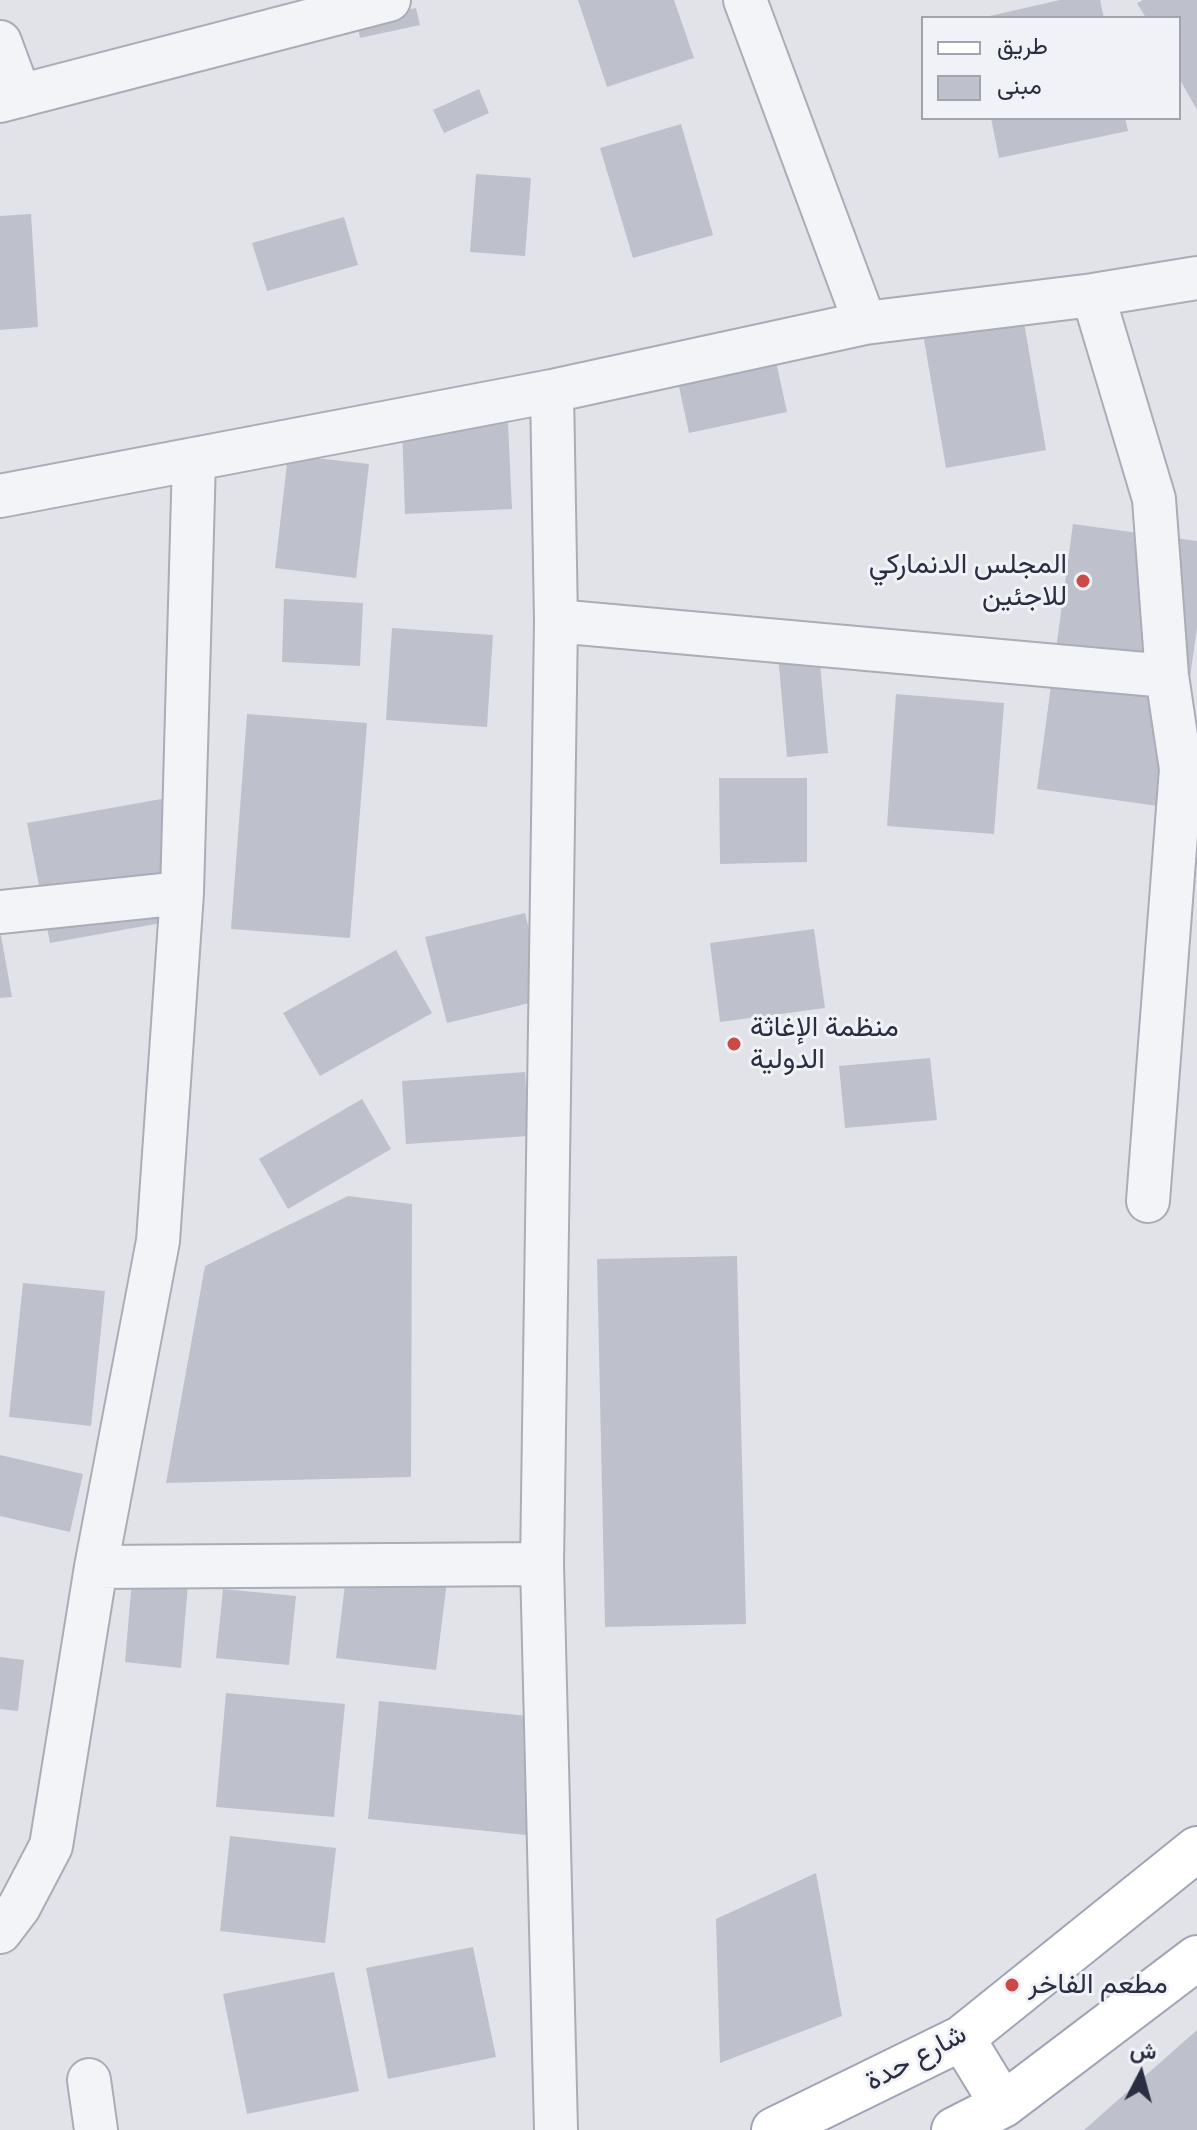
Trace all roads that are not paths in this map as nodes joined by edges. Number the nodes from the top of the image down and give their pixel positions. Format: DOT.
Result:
graph roads {
  1 [pos="389,0"];
  2 [pos="745,0"];
  3 [pos="0,42"];
  4 [pos="10,98"];
  5 [pos="1197,278"];
  6 [pos="1093,295"];
  7 [pos="865,323"];
  8 [pos="552,391"];
  9 [pos="194,460"];
  10 [pos="0,496"];
  11 [pos="556,621"];
  12 [pos="1167,676"];
  13 [pos="182,893"];
  14 [pos="0,912"];
  15 [pos="1148,1201"];
  16 [pos="542,1564"];
  17 [pos="96,1567"];
  18 [pos="1197,1849"];
  19 [pos="0,1932"];
  20 [pos="1197,1958"];
  21 [pos="962,2038"];
  22 [pos="89,2080"];
  23 [pos="1009,2117"];
  24 [pos="96,2130"];
  25 [pos="556,2130"];
  26 [pos="774,2130"];
  27 [pos="954,2130"];
  1 -- 4 [label="street"];
  2 -- 7 [label="street"];
  3 -- 4 [label="street"];
  5 -- 6 [label="street"];
  6 -- 7 [label="street"];
  6 -- 12 [label="street"];
  7 -- 8 [label="street"];
  8 -- 9 [label="street"];
  8 -- 11 [label="street"];
  9 -- 10 [label="street"];
  9 -- 13 [label="street"];
  11 -- 12 [label="street"];
  11 -- 16 [label="street"];
  12 -- 15 [label="street"];
  13 -- 14 [label="street"];
  13 -- 17 [label="street"];
  16 -- 17 [label="street"];
  16 -- 25 [label="street"];
  17 -- 19 [label="street"];
  18 -- 21 [label="main road, شارع حدة"];
  20 -- 23 [label="main road"];
  21 -- 23 [label="main road"];
  21 -- 26 [label="main road, شارع حدة"];
  22 -- 24 [label="street"];
  23 -- 27 [label="main road"];
}
